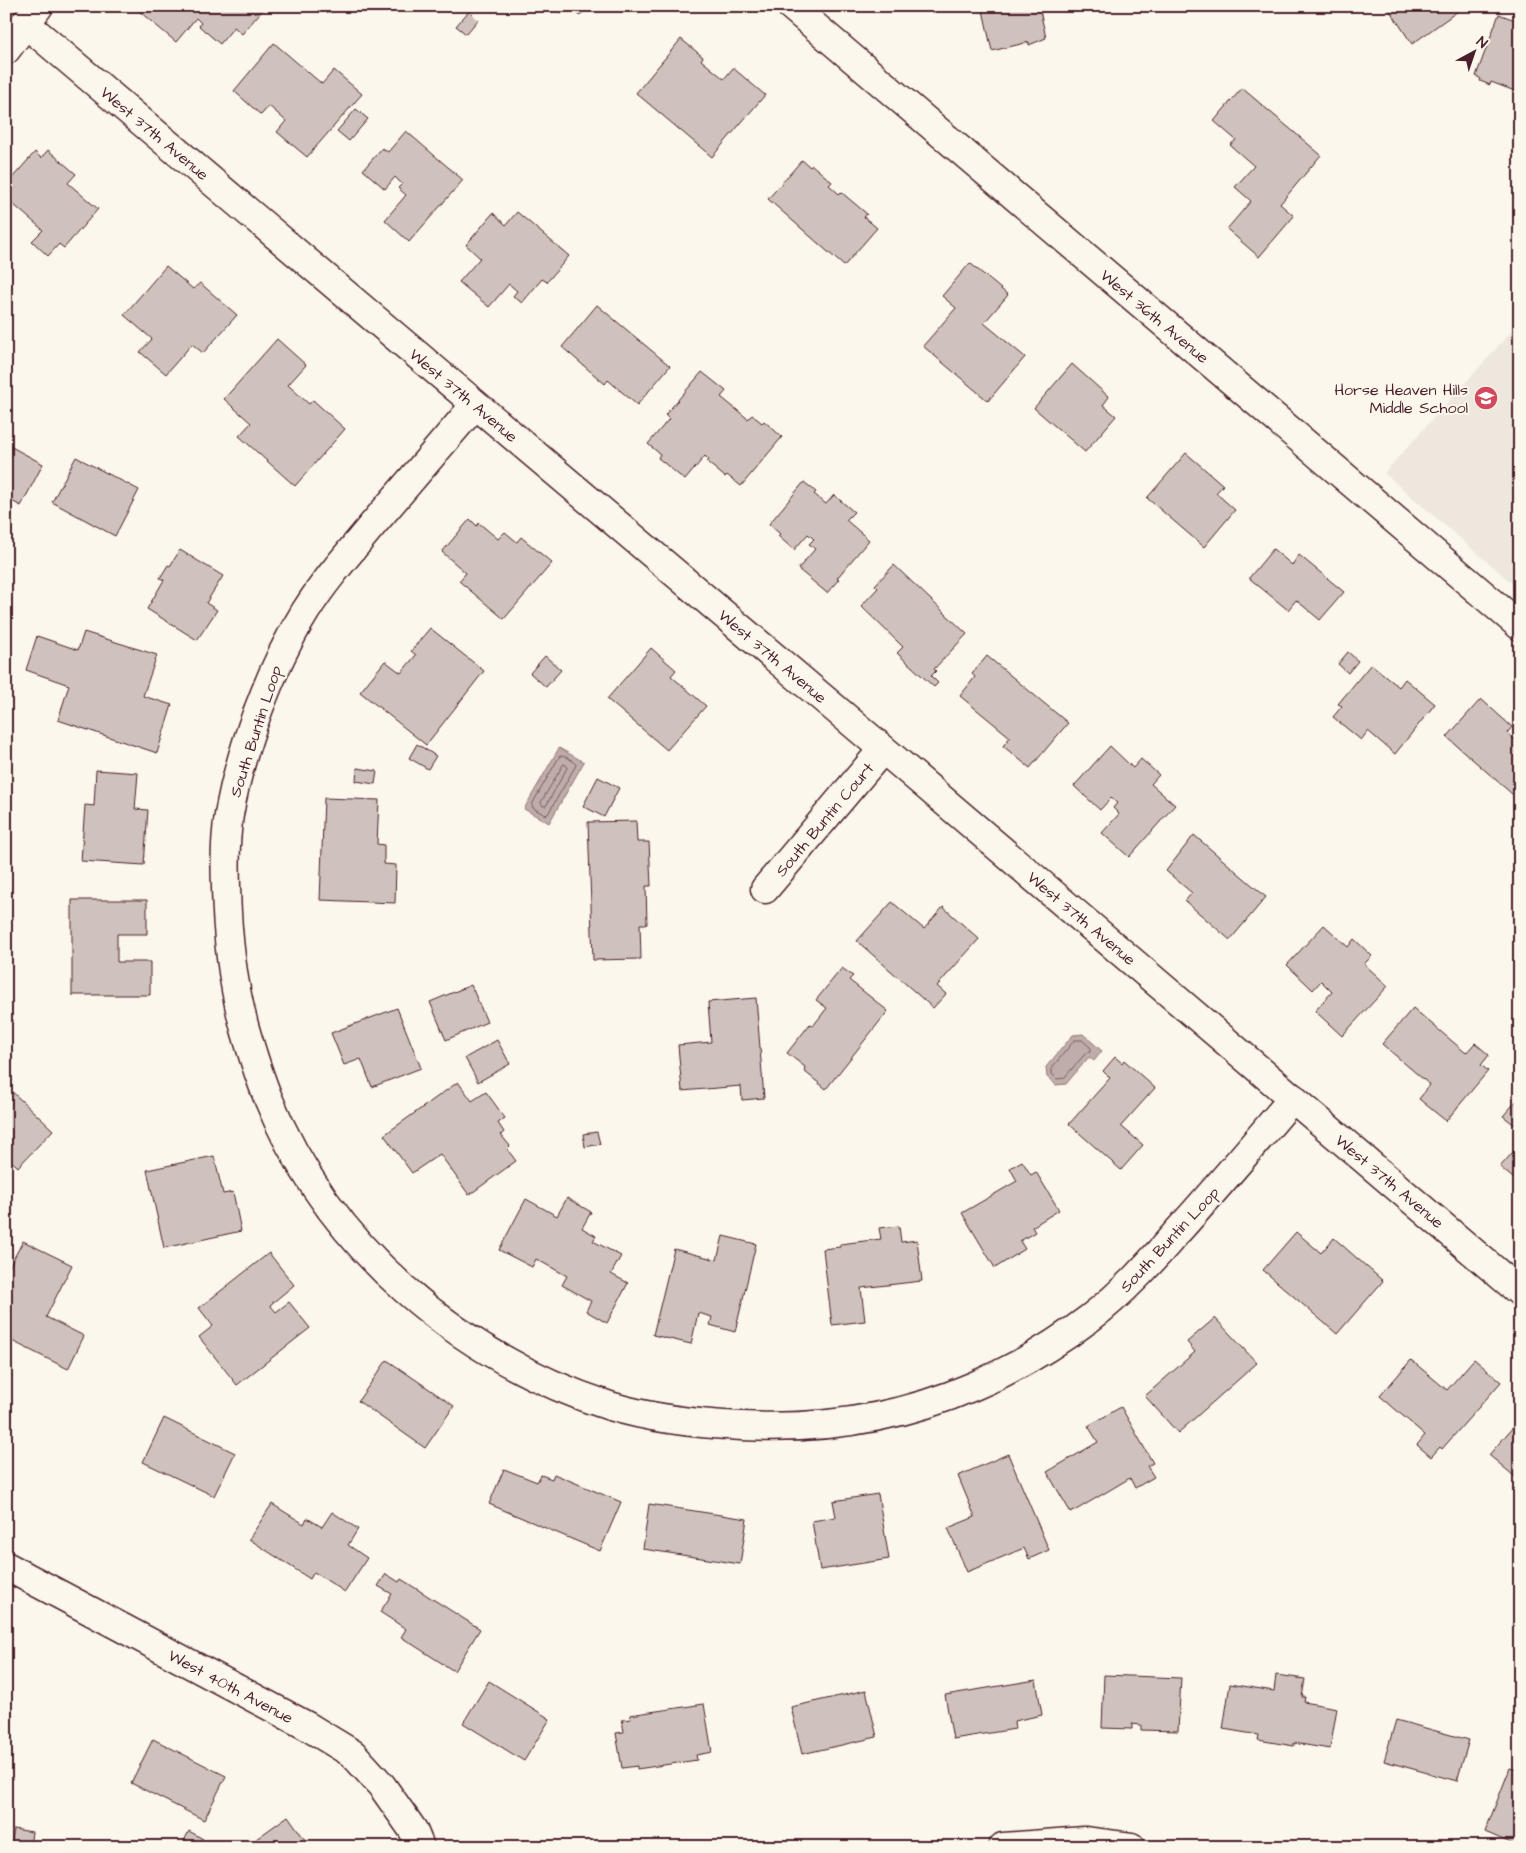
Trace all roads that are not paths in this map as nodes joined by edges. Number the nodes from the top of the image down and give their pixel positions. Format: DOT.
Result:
graph roads {
  1 [pos="791,6"];
  2 [pos="32,15"];
  3 [pos="6,50"];
  4 [pos="475,405"];
  5 [pos="1520,626"];
  6 [pos="883,749"];
  7 [pos="765,889"];
  8 [pos="1293,1098"];
  9 [pos="1520,1292"];
  10 [pos="6,1566"];
  11 [pos="420,1847"];
  12 [pos="1004,1847"];
  13 [pos="1131,1847"];
  1 -- 5 [label="street, West 36th Avenue"];
  2 -- 3 [label="street"];
  2 -- 4 [label="street, West 37th Avenue"];
  4 -- 6 [label="street, West 37th Avenue"];
  4 -- 8 [label="street, South Buntin Loop"];
  6 -- 7 [label="street, South Buntin Court"];
  6 -- 8 [label="street, West 37th Avenue"];
  8 -- 9 [label="street, West 37th Avenue"];
  10 -- 11 [label="street, West 40th Avenue"];
  12 -- 13 [label="street"];
}
